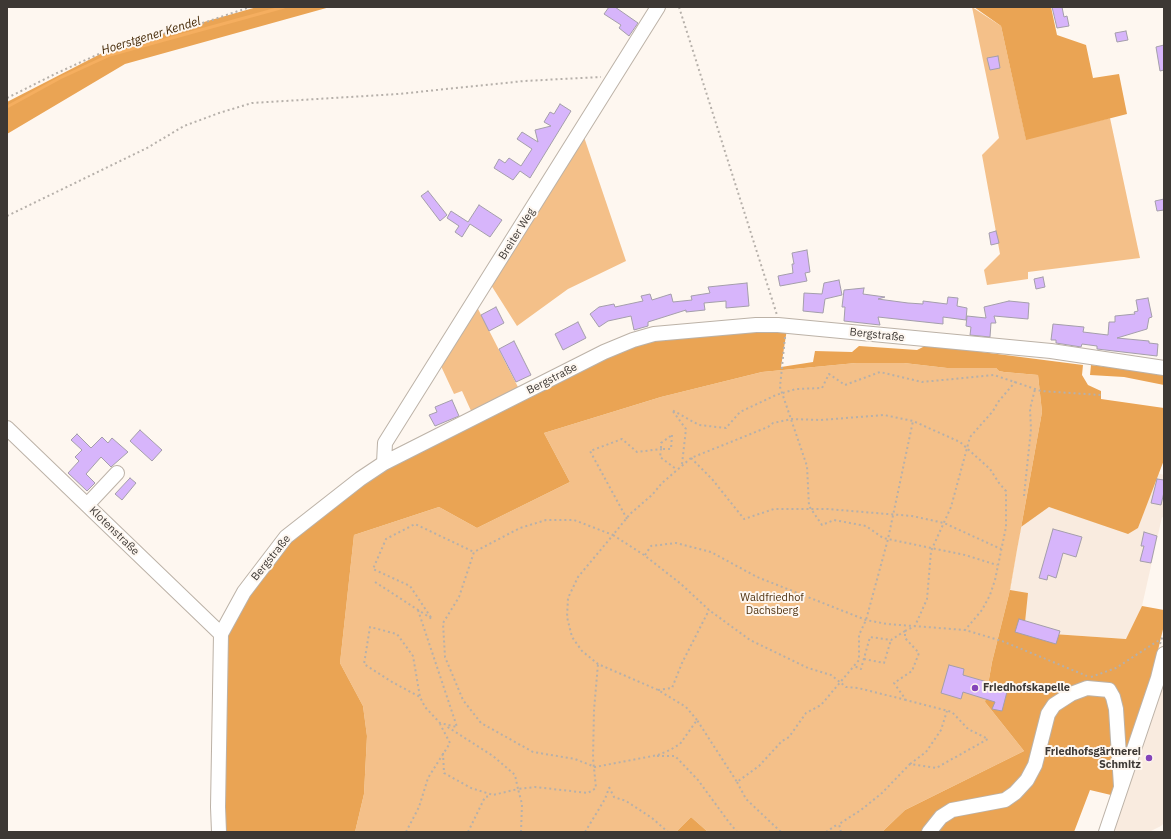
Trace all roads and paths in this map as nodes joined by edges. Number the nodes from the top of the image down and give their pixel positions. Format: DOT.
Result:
graph roads {
  1 [pos="250,7"];
  2 [pos="658,7"];
  3 [pos="679,7"];
  4 [pos="615,77"];
  5 [pos="7,98"];
  6 [pos="7,216"];
  7 [pos="778,325"];
  8 [pos="785,342"];
  9 [pos="1164,368"];
  10 [pos="1016,381"];
  11 [pos="1035,389"];
  12 [pos="782,393"];
  13 [pos="1101,395"];
  14 [pos="792,419"];
  15 [pos="912,421"];
  16 [pos="7,428"];
  17 [pos="966,448"];
  18 [pos="661,450"];
  19 [pos="691,458"];
  20 [pos="384,463"];
  21 [pos="682,466"];
  22 [pos="676,469"];
  23 [pos="117,473"];
  24 [pos="1024,496"];
  25 [pos="87,505"];
  26 [pos="811,509"];
  27 [pos="893,515"];
  28 [pos="628,519"];
  29 [pos="944,523"];
  30 [pos="613,535"];
  31 [pos="888,539"];
  32 [pos="932,548"];
  33 [pos="1001,549"];
  34 [pos="474,552"];
  35 [pos="644,555"];
  36 [pos="997,565"];
  37 [pos="375,582"];
  38 [pos="418,610"];
  39 [pos="709,610"];
  40 [pos="866,620"];
  41 [pos="915,626"];
  42 [pos="965,630"];
  43 [pos="905,631"];
  44 [pos="222,634"];
  45 [pos="1164,637"];
  46 [pos="891,640"];
  47 [pos="1164,654"];
  48 [pos="864,659"];
  49 [pos="598,664"];
  50 [pos="854,666"];
  51 [pos="1090,677"];
  52 [pos="1095,679"];
  53 [pos="840,682"];
  54 [pos="658,690"];
  55 [pos="420,697"];
  56 [pos="906,700"];
  57 [pos="947,711"];
  58 [pos="697,720"];
  59 [pos="440,723"];
  60 [pos="446,726"];
  61 [pos="443,753"];
  62 [pos="658,755"];
  63 [pos="910,764"];
  64 [pos="595,767"];
  65 [pos="737,782"];
  66 [pos="1121,786"];
  67 [pos="518,789"];
  68 [pos="493,795"];
  69 [pos="839,824"];
  70 [pos="219,832"];
  71 [pos="406,832"];
  72 [pos="468,832"];
  73 [pos="521,832"];
  74 [pos="585,832"];
  75 [pos="668,832"];
  76 [pos="737,832"];
  77 [pos="781,832"];
  78 [pos="826,832"];
  79 [pos="841,832"];
  80 [pos="929,832"];
  81 [pos="1106,832"];
  1 -- 5 [label="path"];
  2 -- 4 [label="street, Breiter Weg"];
  3 -- 7 [label="path"];
  4 -- 6 [label="path"];
  4 -- 20 [label="street, Breiter Weg"];
  7 -- 9 [label="street, Bergstraße"];
  7 -- 20 [label="street, Bergstraße"];
  8 -- 12 [label="path"];
  10 -- 11 [label="path"];
  10 -- 12 [label="path"];
  10 -- 17 [label="path"];
  11 -- 13 [label="path"];
  11 -- 24 [label="path"];
  12 -- 14 [label="path"];
  12 -- 21 [label="path"];
  14 -- 15 [label="path"];
  14 -- 19 [label="path"];
  14 -- 26 [label="path"];
  15 -- 17 [label="path"];
  15 -- 27 [label="path"];
  16 -- 25 [label="street, Klotenstraße"];
  17 -- 29 [label="path"];
  17 -- 33 [label="path"];
  18 -- 18 [label="path"];
  18 -- 22 [label="path"];
  18 -- 28 [label="path"];
  19 -- 21 [label="path"];
  19 -- 26 [label="path"];
  20 -- 44 [label="street, Bergstraße"];
  21 -- 22 [label="path"];
  22 -- 28 [label="path"];
  23 -- 25 [label="street"];
  25 -- 44 [label="street, Klotenstraße"];
  26 -- 27 [label="path"];
  26 -- 31 [label="path"];
  27 -- 29 [label="path"];
  27 -- 31 [label="path"];
  28 -- 30 [label="path"];
  29 -- 32 [label="path"];
  29 -- 33 [label="path"];
  30 -- 34 [label="path"];
  30 -- 35 [label="path"];
  30 -- 49 [label="path"];
  31 -- 32 [label="path"];
  31 -- 40 [label="path"];
  32 -- 36 [label="path"];
  32 -- 41 [label="path"];
  33 -- 36 [label="path"];
  34 -- 38 [label="path"];
  34 -- 64 [label="path"];
  35 -- 39 [label="path"];
  35 -- 40 [label="path"];
  36 -- 42 [label="path"];
  37 -- 38 [label="path"];
  38 -- 60 [label="path"];
  39 -- 53 [label="path"];
  39 -- 54 [label="path"];
  40 -- 41 [label="path"];
  40 -- 50 [label="path"];
  41 -- 42 [label="path"];
  41 -- 43 [label="path"];
  42 -- 51 [label="path"];
  43 -- 46 [label="path"];
  43 -- 56 [label="path"];
  44 -- 70 [label="street, Bergstraße"];
  45 -- 51 [label="path"];
  46 -- 48 [label="path"];
  46 -- 48 [label="path"];
  47 -- 66 [label="street"];
  48 -- 50 [label="path"];
  49 -- 54 [label="path"];
  49 -- 64 [label="path"];
  50 -- 53 [label="path"];
  51 -- 52 [label="path"];
  53 -- 56 [label="path"];
  53 -- 65 [label="path"];
  54 -- 58 [label="path"];
  55 -- 55 [label="path"];
  55 -- 59 [label="path"];
  56 -- 57 [label="path"];
  57 -- 63 [label="path"];
  57 -- 63 [label="path"];
  58 -- 62 [label="path"];
  58 -- 65 [label="path"];
  59 -- 60 [label="path"];
  59 -- 61 [label="path"];
  60 -- 67 [label="path"];
  61 -- 68 [label="path"];
  61 -- 71 [label="path"];
  62 -- 64 [label="path"];
  62 -- 76 [label="path"];
  63 -- 69 [label="path"];
  64 -- 67 [label="path"];
  65 -- 77 [label="path"];
  66 -- 80 [label="street"];
  66 -- 81 [label="street"];
  67 -- 68 [label="path"];
  67 -- 73 [label="path"];
  68 -- 72 [label="path"];
  69 -- 78 [label="path"];
  69 -- 79 [label="path"];
  74 -- 75 [label="path"];
}
